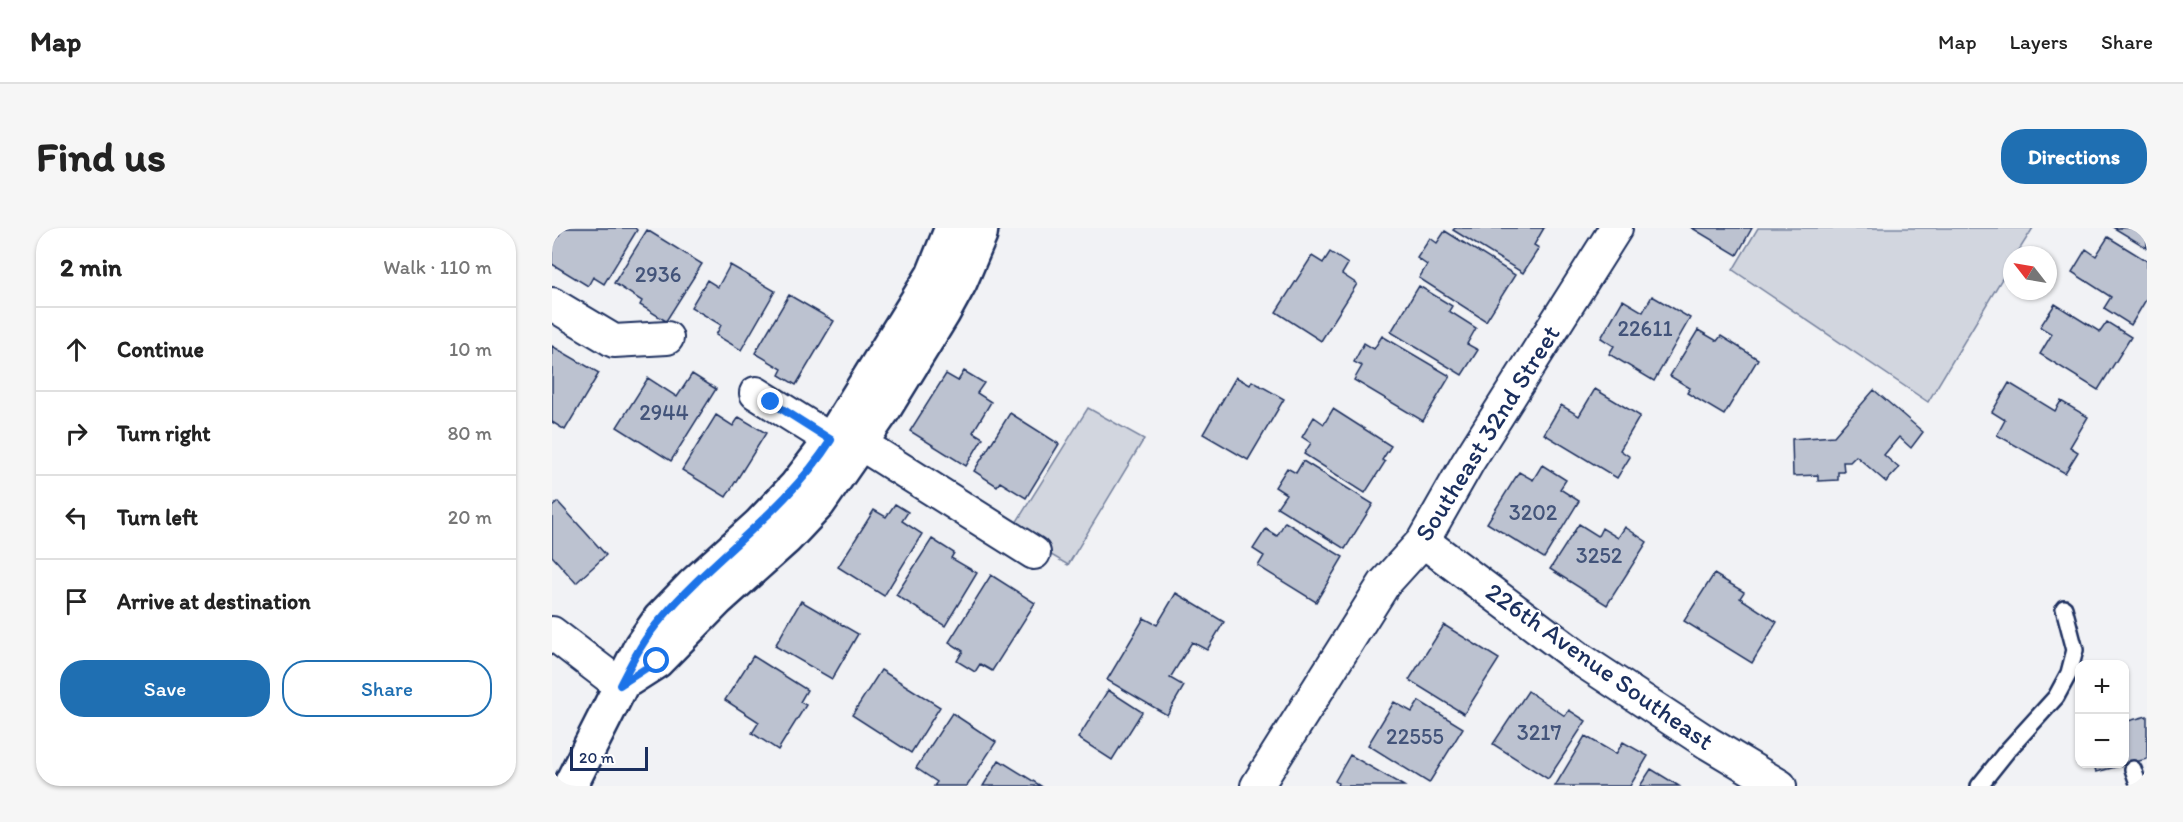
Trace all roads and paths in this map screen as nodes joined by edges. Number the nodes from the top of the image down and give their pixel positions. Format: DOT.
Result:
graph roads {
  1 [pos="952,228"];
  2 [pos="981,228"];
  3 [pos="1616,228"];
  4 [pos="552,304"];
  5 [pos="667,338"];
  6 [pos="756,393"];
  7 [pos="846,442"];
  8 [pos="1423,541"];
  9 [pos="1034,553"];
  10 [pos="2064,608"];
  11 [pos="552,633"];
  12 [pos="620,685"];
  13 [pos="2133,769"];
  14 [pos="570,786"];
  15 [pos="1257,786"];
  16 [pos="1780,786"];
  17 [pos="1979,786"];
  18 [pos="2139,786"];
  1 -- 7 [label="street"];
  2 -- 7 [label="street"];
  3 -- 8 [label="street, Southeast 32nd Street"];
  4 -- 5 [label="street"];
  6 -- 7 [label="street"];
  7 -- 9 [label="street"];
  7 -- 12 [label="street"];
  8 -- 15 [label="street, Southeast 32nd Street"];
  8 -- 16 [label="street, 226th Avenue Southeast"];
  10 -- 17 [label="lane"];
  11 -- 12 [label="street"];
  12 -- 14 [label="street"];
  13 -- 18 [label="lane"];
}
